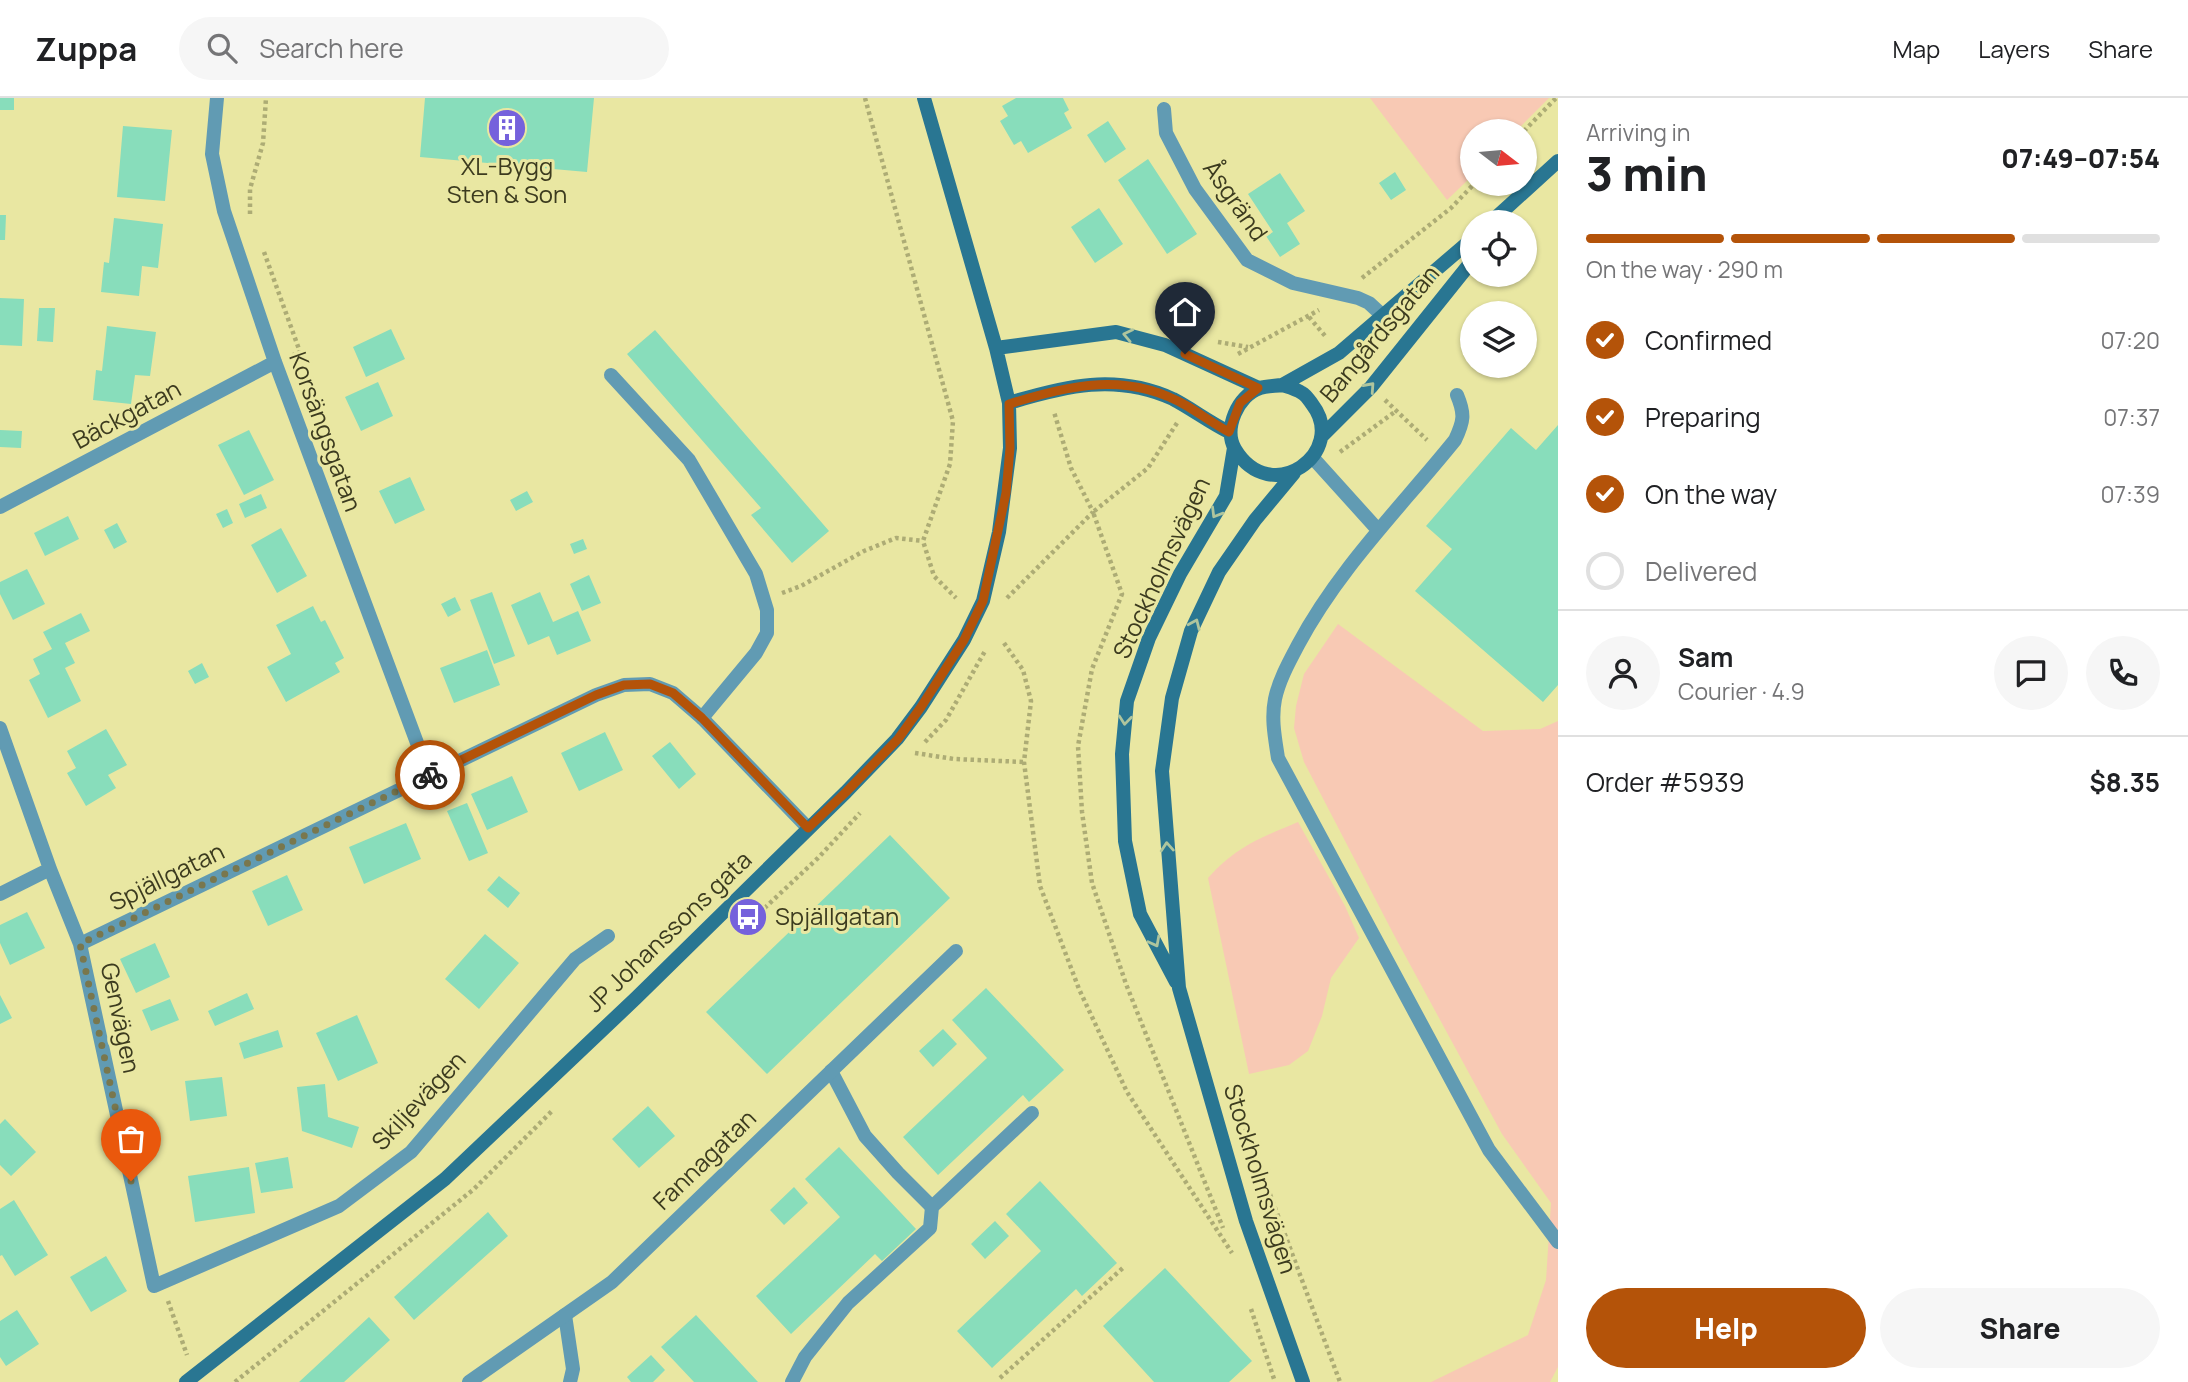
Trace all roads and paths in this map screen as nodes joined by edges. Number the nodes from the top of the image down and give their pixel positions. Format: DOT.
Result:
graph roads {
  1 [pos="217,98"];
  2 [pos="266,98"];
  3 [pos="865,98"];
  4 [pos="924,98"];
  5 [pos="1552,99"];
  6 [pos="1164,109"];
  7 [pos="1534,119"];
  8 [pos="1558,161"];
  9 [pos="1537,182"];
  10 [pos="1462,196"];
  11 [pos="1522,196"];
  12 [pos="1524,196"];
  13 [pos="1505,210"];
  14 [pos="1512,210"];
  15 [pos="255,226"];
  16 [pos="1460,249"];
  17 [pos="264,251"];
  18 [pos="1460,276"];
  19 [pos="1343,293"];
  20 [pos="1382,315"];
  21 [pos="996,348"];
  22 [pos="275,362"];
  23 [pos="1218,369"];
  24 [pos="611,375"];
  25 [pos="1282,385"];
  26 [pos="1258,388"];
  27 [pos="1457,395"];
  28 [pos="1009,404"];
  29 [pos="1188,407"];
  30 [pos="1396,411"];
  31 [pos="1229,432"];
  32 [pos="1322,436"];
  33 [pos="1234,448"];
  34 [pos="1317,462"];
  35 [pos="1294,472"];
  36 [pos="0,508"];
  37 [pos="1378,530"];
  38 [pos="923,541"];
  39 [pos="956,598"];
  40 [pos="764,599"];
  41 [pos="1004,643"];
  42 [pos="702,718"];
  43 [pos="0,728"];
  44 [pos="915,753"];
  45 [pos="1024,762"];
  46 [pos="429,775"];
  47 [pos="808,828"];
  48 [pos="50,869"];
  49 [pos="0,894"];
  50 [pos="608,936"];
  51 [pos="80,944"];
  52 [pos="956,951"];
  53 [pos="1179,988"];
  54 [pos="831,1071"];
  55 [pos="1032,1112"];
  56 [pos="1240,1113"];
  57 [pos="932,1207"];
  58 [pos="1558,1242"];
  59 [pos="1124,1267"];
  60 [pos="154,1286"];
  61 [pos="1250,1306"];
  62 [pos="565,1315"];
  63 [pos="1000,1378"];
  64 [pos="190,1379"];
  65 [pos="469,1382"];
  66 [pos="570,1382"];
  67 [pos="792,1382"];
  68 [pos="1275,1382"];
  69 [pos="1303,1382"];
  70 [pos="1340,1382"];
  1 -- 22 [label="street, Korsängsgatan"];
  2 -- 15 [label="path"];
  3 -- 38 [label="path"];
  4 -- 21 [label="main road"];
  5 -- 7 [label="path"];
  6 -- 19 [label="street, Åsgränd"];
  8 -- 9 [label="main road"];
  10 -- 19 [label="path"];
  11 -- 13 [label="main road"];
  12 -- 14 [label="main road"];
  16 -- 20 [label="main road, Bangårdsgatan"];
  17 -- 22 [label="path"];
  32 -- 18 [label="main road, Bangårdsgatan, one-way"];
  19 -- 20 [label="street, Åsgränd"];
  19 -- 23 [label="path"];
  20 -- 25 [label="main road, Bangårdsgatan"];
  23 -- 21 [label="main road, one-way"];
  21 -- 28 [label="main road"];
  22 -- 36 [label="street, Bäckgatan"];
  22 -- 46 [label="street, Korsängsgatan"];
  23 -- 26 [label="main road"];
  24 -- 40 [label="street"];
  25 -- 26 [label="main road"];
  25 -- 32 [label="main road"];
  26 -- 31 [label="main road"];
  27 -- 37 [label="street"];
  28 -- 29 [label="main road"];
  28 -- 47 [label="main road, JP Johanssons gata"];
  29 -- 31 [label="main road"];
  29 -- 45 [label="path"];
  30 -- 34 [label="path"];
  31 -- 33 [label="main road"];
  32 -- 34 [label="main road"];
  33 -- 35 [label="main road"];
  33 -- 53 [label="main road, Stockholmsvägen, one-way"];
  34 -- 35 [label="main road"];
  34 -- 37 [label="street"];
  53 -- 35 [label="main road, Stockholmsvägen, one-way"];
  37 -- 58 [label="street"];
  38 -- 39 [label="path"];
  38 -- 40 [label="path"];
  40 -- 42 [label="street"];
  41 -- 45 [label="path"];
  42 -- 46 [label="street, Spjällgatan"];
  42 -- 47 [label="street, Spjällgatan"];
  43 -- 48 [label="street, Genvägen"];
  44 -- 45 [label="path"];
  46 -- 51 [label="street, Spjällgatan"];
  47 -- 64 [label="main road, JP Johanssons gata"];
  48 -- 49 [label="street"];
  48 -- 51 [label="street, Genvägen"];
  50 -- 60 [label="street, Skiljevägen"];
  51 -- 60 [label="street, Genvägen"];
  52 -- 54 [label="street, Fannagatan"];
  53 -- 69 [label="main road, Stockholmsvägen"];
  54 -- 57 [label="street"];
  54 -- 62 [label="street, Fannagatan"];
  55 -- 57 [label="street"];
  56 -- 70 [label="path"];
  57 -- 67 [label="street"];
  59 -- 63 [label="path"];
  60 -- 64 [label="path"];
  61 -- 68 [label="path"];
  62 -- 65 [label="street, Fannagatan"];
  62 -- 66 [label="street"];
}
